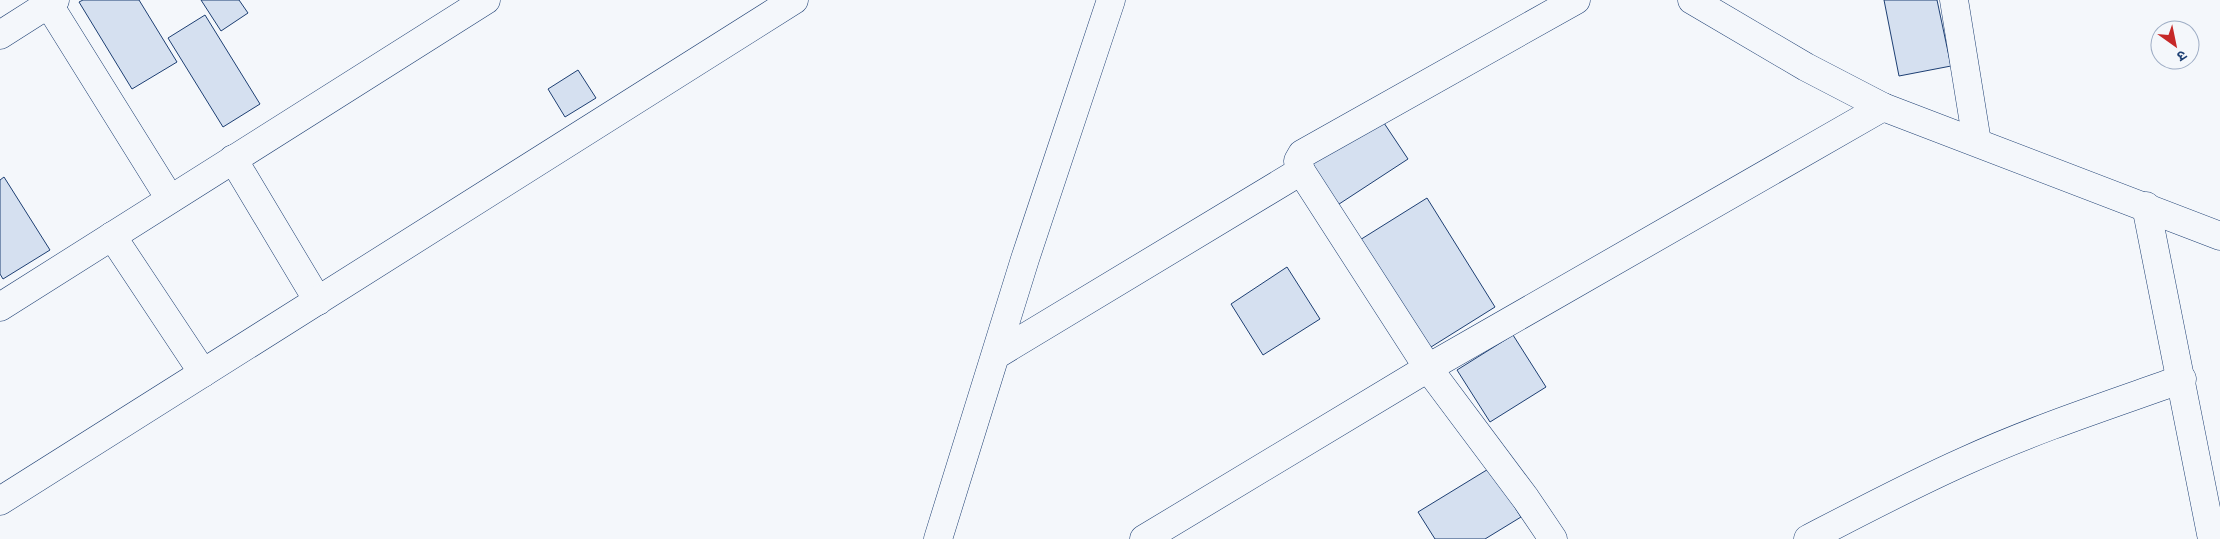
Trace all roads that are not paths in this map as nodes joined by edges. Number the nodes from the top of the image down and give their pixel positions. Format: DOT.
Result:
graph roads {
  1 [pos="486,0"];
  2 [pos="794,0"];
  3 [pos="1111,0"];
  4 [pos="1576,0"];
  5 [pos="1692,0"];
  6 [pos="1954,0"];
  7 [pos="50,1"];
  8 [pos="0,35"];
  9 [pos="1883,107"];
  10 [pos="1977,142"];
  11 [pos="234,159"];
  12 [pos="1301,171"];
  13 [pos="170,200"];
  14 [pos="2146,206"];
  15 [pos="112,236"];
  16 [pos="2220,236"];
  17 [pos="318,301"];
  18 [pos="0,306"];
  19 [pos="996,355"];
  20 [pos="1428,368"];
  21 [pos="203,373"];
  22 [pos="2182,379"];
  23 [pos="0,501"];
  24 [pos="938,539"];
  25 [pos="1144,539"];
  26 [pos="1553,539"];
  27 [pos="1808,539"];
  28 [pos="2212,539"];
  1 -- 11 [label="street"];
  2 -- 17 [label="street"];
  3 -- 19 [label="street"];
  4 -- 12 [label="street"];
  5 -- 9 [label="street"];
  6 -- 10 [label="street"];
  7 -- 8 [label="street"];
  7 -- 13 [label="street"];
  9 -- 10 [label="street"];
  9 -- 20 [label="street"];
  10 -- 14 [label="street"];
  11 -- 13 [label="street"];
  11 -- 17 [label="street"];
  12 -- 19 [label="street"];
  12 -- 20 [label="street"];
  13 -- 15 [label="street"];
  14 -- 16 [label="street"];
  14 -- 22 [label="street"];
  15 -- 18 [label="street"];
  15 -- 21 [label="street"];
  17 -- 21 [label="street"];
  19 -- 24 [label="street"];
  20 -- 25 [label="street"];
  20 -- 26 [label="street"];
  21 -- 23 [label="street"];
  22 -- 27 [label="street"];
  22 -- 28 [label="street"];
}
